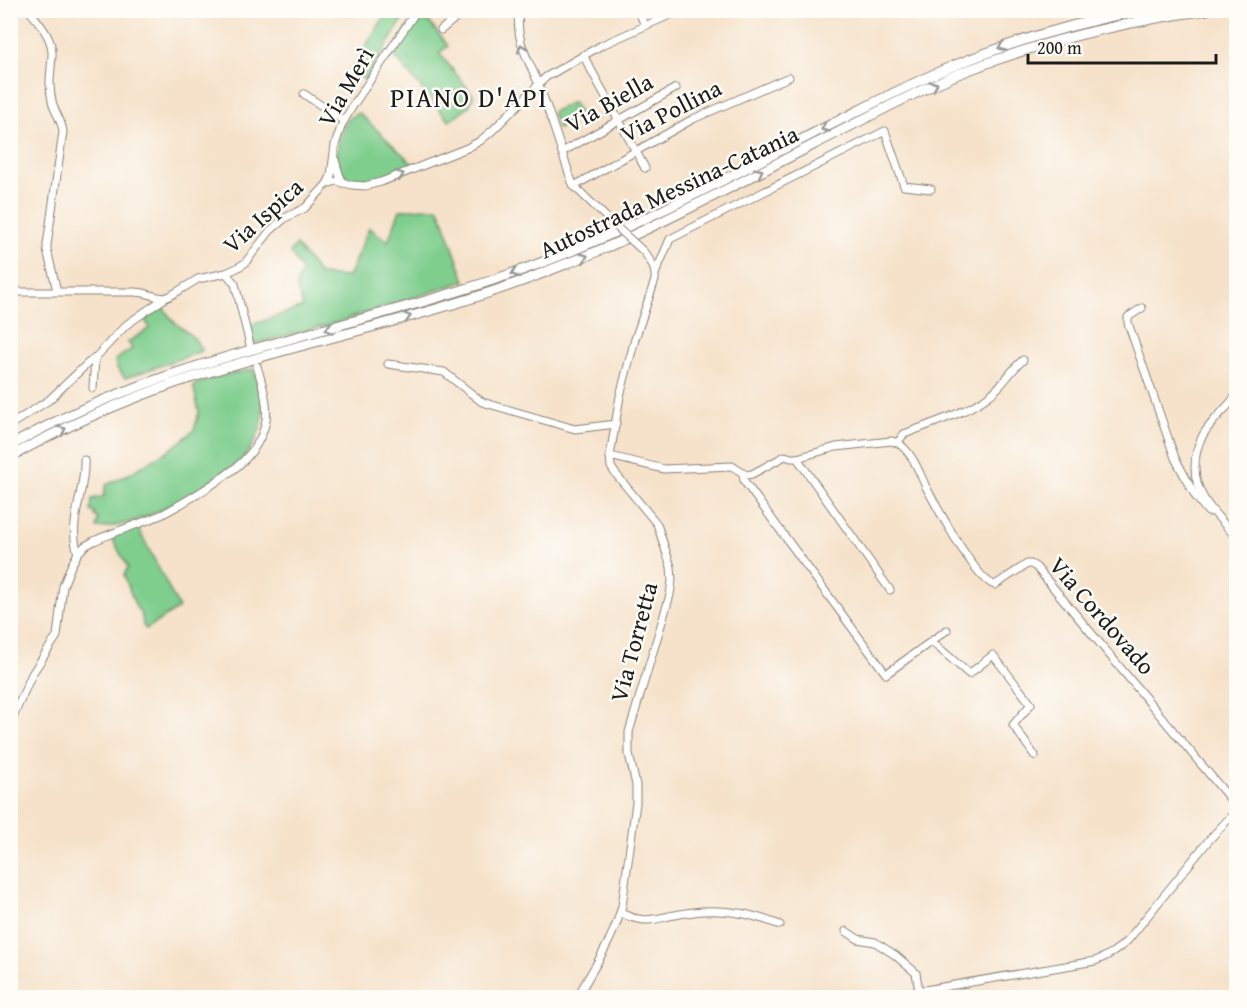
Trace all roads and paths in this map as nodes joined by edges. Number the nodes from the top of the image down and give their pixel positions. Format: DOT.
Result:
graph roads {
  1 [pos="29,10"];
  2 [pos="417,10"];
  3 [pos="465,10"];
  4 [pos="519,10"];
  5 [pos="638,10"];
  6 [pos="678,10"];
  7 [pos="1140,10"];
  8 [pos="1207,10"];
  9 [pos="645,25"];
  10 [pos="441,30"];
  11 [pos="583,55"];
  12 [pos="789,77"];
  13 [pos="538,84"];
  14 [pos="676,88"];
  15 [pos="304,94"];
  16 [pos="619,120"];
  17 [pos="344,121"];
  18 [pos="636,151"];
  19 [pos="562,152"];
  20 [pos="334,155"];
  21 [pos="333,168"];
  22 [pos="645,168"];
  23 [pos="340,182"];
  24 [pos="327,184"];
  25 [pos="574,186"];
  26 [pos="931,189"];
  27 [pos="237,268"];
  28 [pos="656,272"];
  29 [pos="226,273"];
  30 [pos="235,284"];
  31 [pos="57,291"];
  32 [pos="10,292"];
  33 [pos="165,298"];
  34 [pos="1142,308"];
  35 [pos="250,345"];
  36 [pos="95,358"];
  37 [pos="1023,360"];
  38 [pos="388,364"];
  39 [pos="256,366"];
  40 [pos="93,388"];
  41 [pos="1236,396"];
  42 [pos="616,424"];
  43 [pos="10,425"];
  44 [pos="898,442"];
  45 [pos="10,446"];
  46 [pos="610,456"];
  47 [pos="10,457"];
  48 [pos="796,458"];
  49 [pos="84,460"];
  50 [pos="743,473"];
  51 [pos="1213,511"];
  52 [pos="1236,537"];
  53 [pos="78,553"];
  54 [pos="890,590"];
  55 [pos="947,630"];
  56 [pos="931,641"];
  57 [pos="10,724"];
  58 [pos="1035,756"];
  59 [pos="1236,806"];
  60 [pos="1236,811"];
  61 [pos="620,913"];
  62 [pos="780,925"];
  63 [pos="846,931"];
  64 [pos="916,994"];
  65 [pos="577,998"];
  66 [pos="887,998"];
  1 -- 31 [label="street"];
  2 -- 17 [label="street, Via Merì"];
  3 -- 10 [label="street"];
  13 -- 4 [label="street, one-way"];
  5 -- 9 [label="street"];
  6 -- 9 [label="street, Via Ispica"];
  7 -- 45 [label="highway, Autostrada Messina-Catania, one-way"];
  47 -- 8 [label="highway, Autostrada Messina-Catania, one-way"];
  9 -- 11 [label="street, Via Ispica"];
  11 -- 13 [label="street, Via Ispica"];
  11 -- 16 [label="street"];
  12 -- 18 [label="street, Via Pollina"];
  13 -- 19 [label="street"];
  23 -- 13 [label="street, Via Ispica, one-way"];
  14 -- 16 [label="street, Via Biella"];
  15 -- 17 [label="street"];
  16 -- 18 [label="street"];
  16 -- 19 [label="street, Via Biella"];
  17 -- 20 [label="street, Via Merì"];
  18 -- 22 [label="street"];
  18 -- 25 [label="street, Via Pollina"];
  19 -- 25 [label="street"];
  20 -- 21 [label="street, Via Merì"];
  20 -- 23 [label="street"];
  21 -- 23 [label="street"];
  21 -- 24 [label="street"];
  23 -- 24 [label="street, Via Ispica"];
  24 -- 27 [label="street, Via Ispica"];
  25 -- 28 [label="street, bridge"];
  26 -- 28 [label="street"];
  27 -- 29 [label="street, Via Ispica"];
  27 -- 30 [label="street"];
  28 -- 42 [label="street"];
  29 -- 30 [label="street"];
  29 -- 33 [label="street, Via Ispica"];
  30 -- 35 [label="street"];
  31 -- 32 [label="street"];
  31 -- 33 [label="street"];
  33 -- 36 [label="street, Via Ispica"];
  34 -- 51 [label="street"];
  36 -- 40 [label="street"];
  36 -- 43 [label="street, Via Ispica"];
  37 -- 44 [label="street"];
  38 -- 42 [label="street"];
  39 -- 53 [label="street"];
  41 -- 51 [label="street"];
  42 -- 46 [label="street"];
  44 -- 48 [label="street"];
  44 -- 59 [label="street, Via Cordovado"];
  46 -- 50 [label="street"];
  46 -- 61 [label="street, Via Torretta"];
  48 -- 50 [label="street"];
  48 -- 54 [label="street"];
  49 -- 53 [label="street"];
  50 -- 56 [label="street"];
  51 -- 52 [label="street"];
  53 -- 57 [label="street"];
  55 -- 56 [label="street"];
  56 -- 58 [label="street"];
  60 -- 64 [label="street"];
  61 -- 62 [label="street"];
  61 -- 65 [label="street, Via Torretta"];
  63 -- 64 [label="street"];
  64 -- 66 [label="street"];
}
